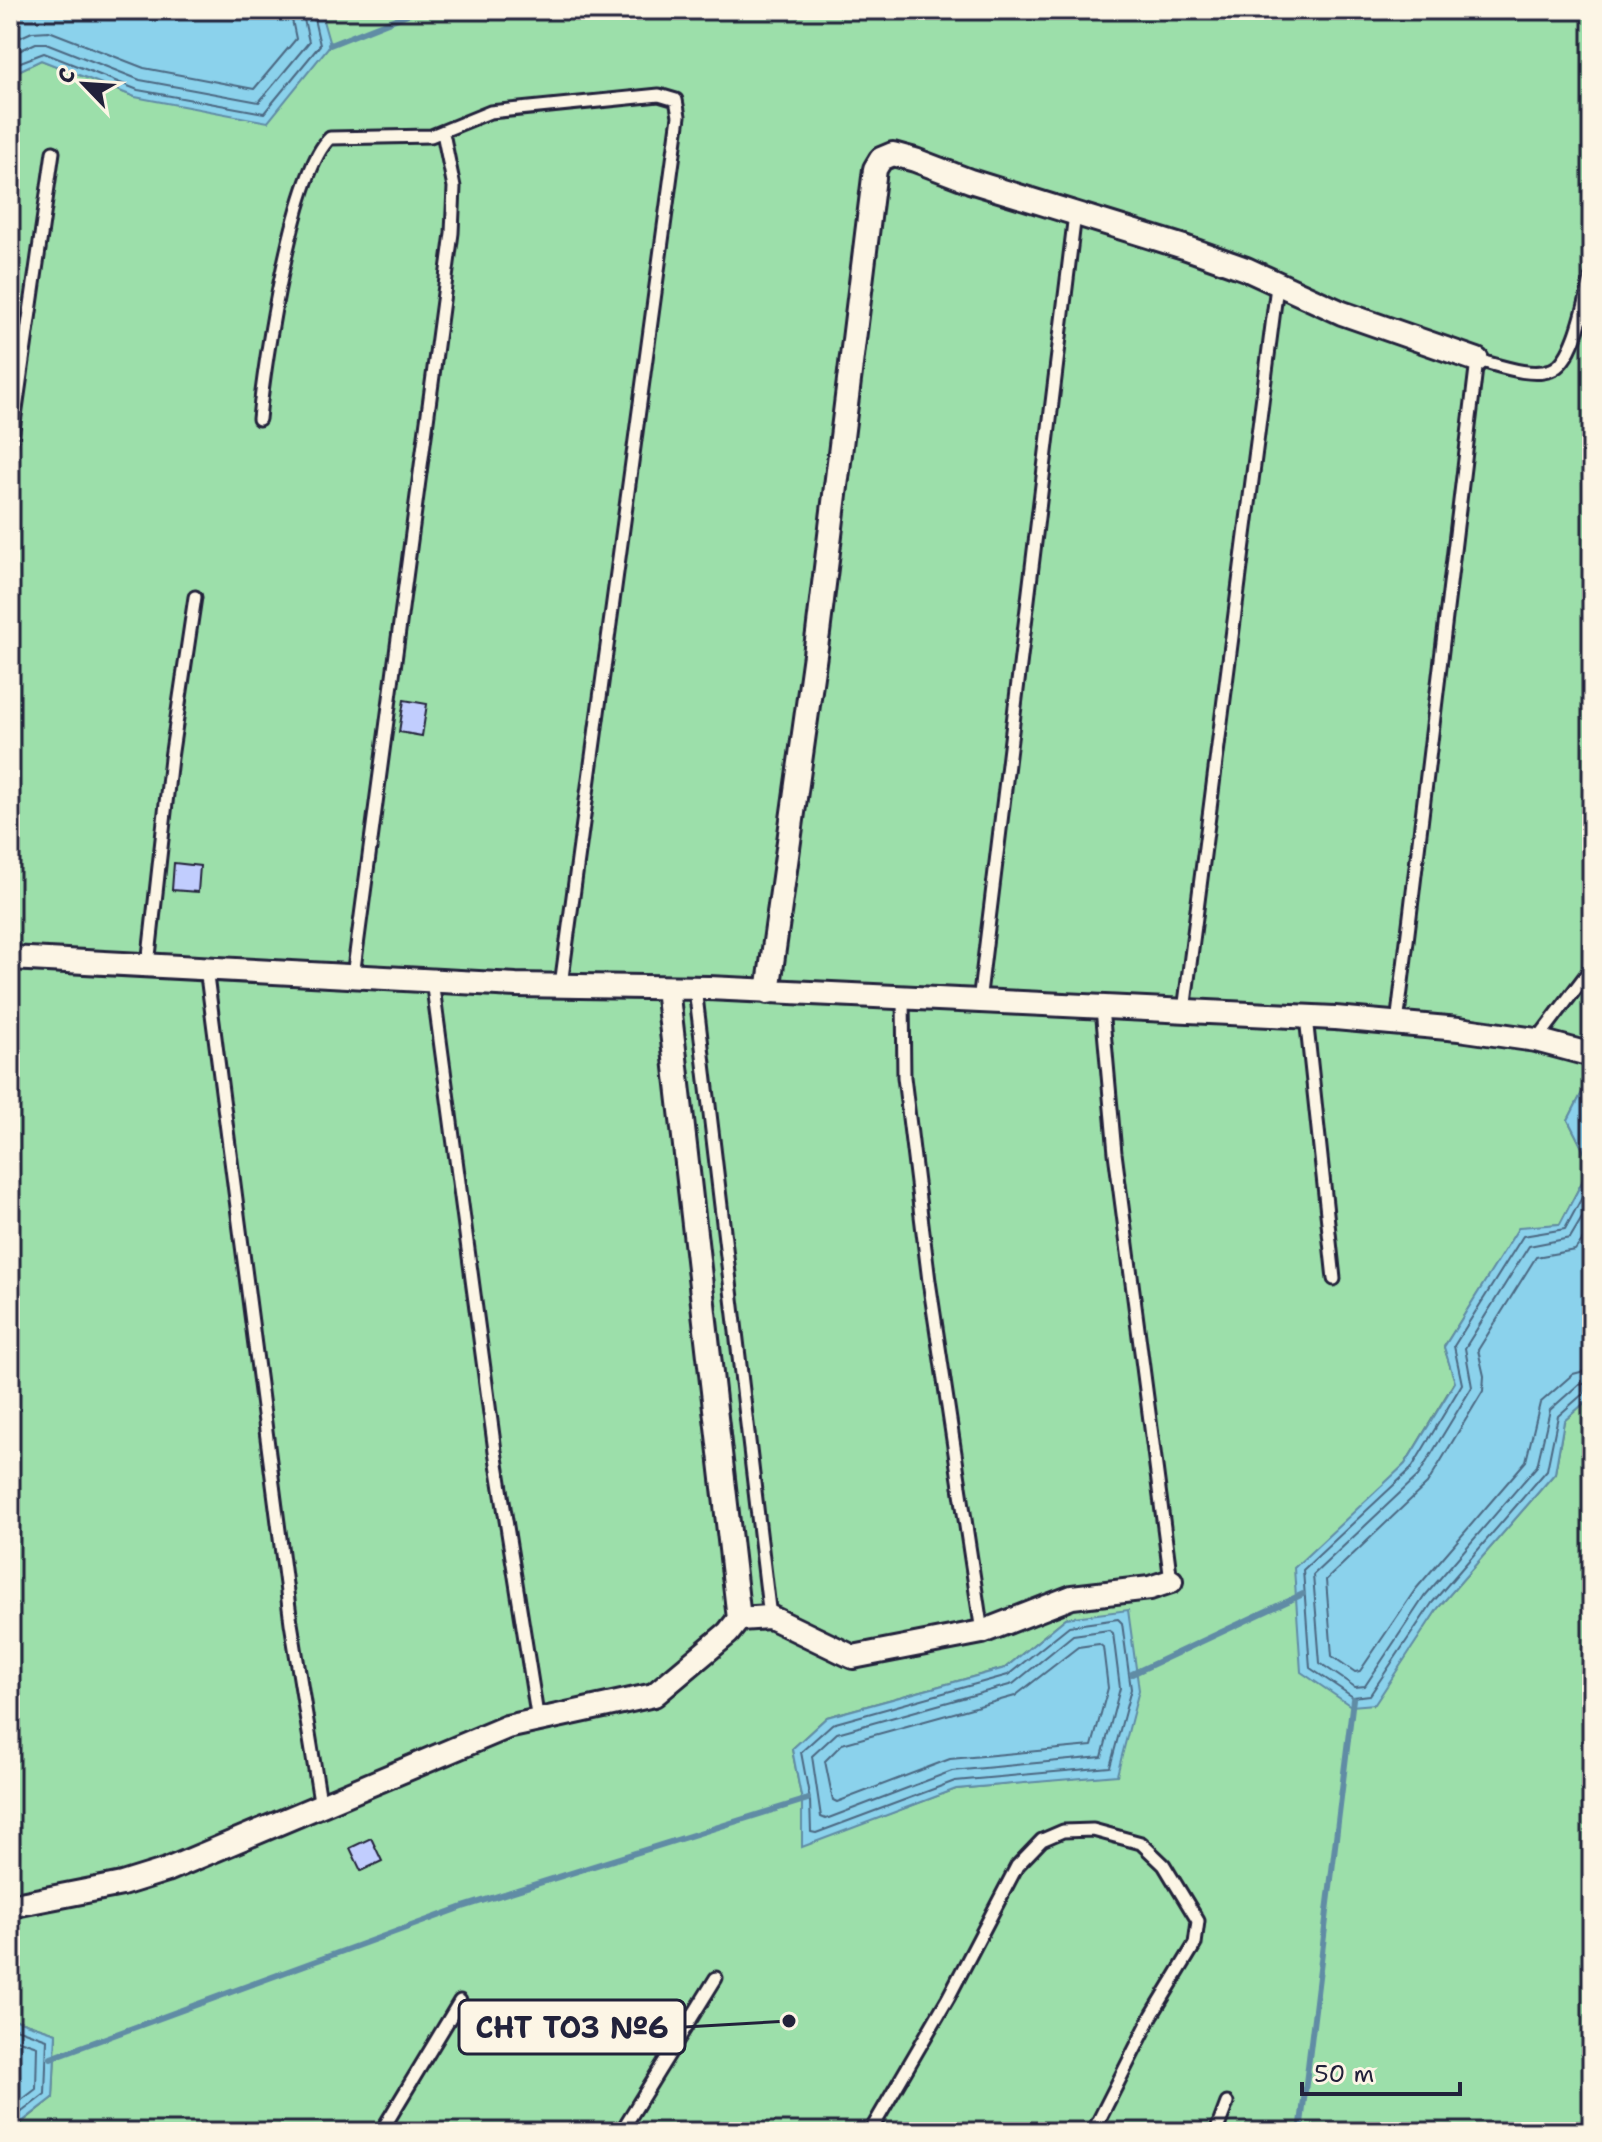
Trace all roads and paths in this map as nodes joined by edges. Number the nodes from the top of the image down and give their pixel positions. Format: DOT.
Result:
graph roads {
  1 [pos="443,133"];
  2 [pos="53,152"];
  3 [pos="1075,214"];
  4 [pos="1592,275"];
  5 [pos="1277,286"];
  6 [pos="1477,360"];
  7 [pos="259,419"];
  8 [pos="10,451"];
  9 [pos="195,597"];
  10 [pos="10,958"];
  11 [pos="148,965"];
  12 [pos="1592,967"];
  13 [pos="206,968"];
  14 [pos="353,976"];
  15 [pos="432,980"];
  16 [pos="561,985"];
  17 [pos="667,988"];
  18 [pos="695,988"];
  19 [pos="768,992"];
  20 [pos="903,999"];
  21 [pos="979,1002"];
  22 [pos="1102,1008"];
  23 [pos="1184,1011"];
  24 [pos="1306,1017"];
  25 [pos="1397,1024"];
  26 [pos="1536,1040"];
  27 [pos="1592,1055"];
  28 [pos="1334,1279"];
  29 [pos="1171,1581"];
  30 [pos="770,1617"];
  31 [pos="739,1619"];
  32 [pos="982,1632"];
  33 [pos="538,1721"];
  34 [pos="321,1807"];
  35 [pos="10,1906"];
  36 [pos="716,1978"];
  37 [pos="460,2001"];
  38 [pos="1227,2103"];
  39 [pos="381,2132"];
  40 [pos="621,2132"];
  41 [pos="870,2132"];
  42 [pos="1093,2132"];
  43 [pos="1216,2132"];
  1 -- 7 [label="lane"];
  1 -- 14 [label="lane"];
  1 -- 16 [label="lane"];
  2 -- 8 [label="lane"];
  3 -- 5 [label="street"];
  3 -- 19 [label="street"];
  3 -- 21 [label="lane"];
  4 -- 6 [label="lane"];
  5 -- 6 [label="street"];
  5 -- 23 [label="lane"];
  6 -- 25 [label="lane"];
  9 -- 11 [label="lane"];
  10 -- 11 [label="street"];
  11 -- 13 [label="street"];
  12 -- 26 [label="lane"];
  13 -- 14 [label="street"];
  13 -- 34 [label="lane"];
  14 -- 15 [label="street"];
  15 -- 16 [label="street"];
  15 -- 33 [label="lane"];
  16 -- 17 [label="street"];
  17 -- 18 [label="street"];
  17 -- 31 [label="street"];
  18 -- 19 [label="street"];
  18 -- 30 [label="lane"];
  19 -- 20 [label="street"];
  20 -- 21 [label="street"];
  20 -- 32 [label="lane"];
  21 -- 22 [label="street"];
  22 -- 23 [label="street"];
  22 -- 29 [label="lane"];
  23 -- 24 [label="street"];
  24 -- 25 [label="street"];
  24 -- 28 [label="lane"];
  25 -- 26 [label="street"];
  26 -- 27 [label="street"];
  29 -- 32 [label="street"];
  30 -- 31 [label="street"];
  30 -- 32 [label="street"];
  31 -- 33 [label="street"];
  33 -- 34 [label="street"];
  34 -- 35 [label="street"];
  36 -- 40 [label="lane"];
  37 -- 39 [label="lane"];
  38 -- 43 [label="lane"];
  41 -- 42 [label="lane"];
}
